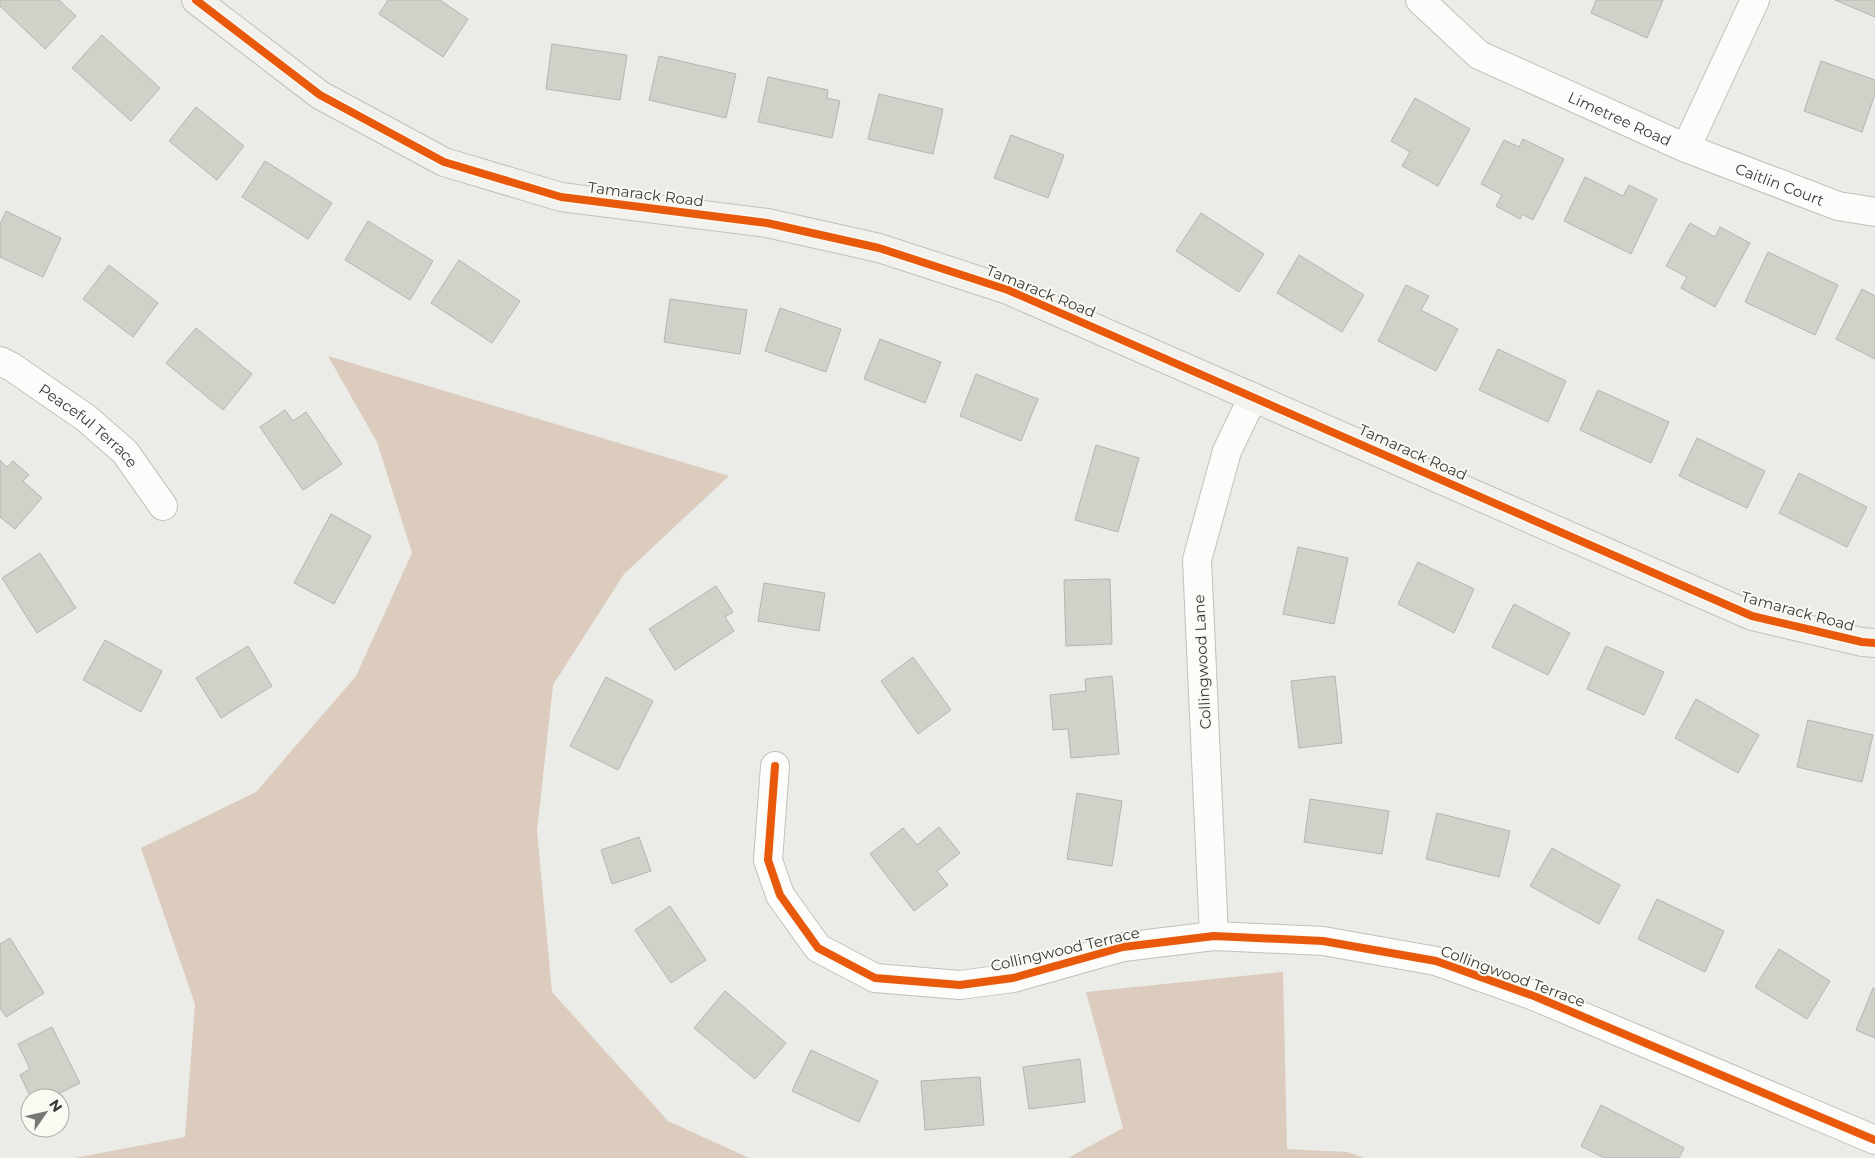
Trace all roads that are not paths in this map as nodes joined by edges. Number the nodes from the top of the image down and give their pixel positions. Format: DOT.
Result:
graph roads {
  1 [pos="196,0"];
  2 [pos="1420,0"];
  3 [pos="1755,0"];
  4 [pos="1686,148"];
  5 [pos="1875,212"];
  6 [pos="0,361"];
  7 [pos="1253,397"];
  8 [pos="163,506"];
  9 [pos="1875,643"];
  10 [pos="775,766"];
  11 [pos="1214,936"];
  12 [pos="1875,1140"];
  1 -- 7 [label="street, Tamarack Road"];
  2 -- 4 [label="street, Limetree Road"];
  3 -- 4 [label="street, Limetree Road"];
  4 -- 5 [label="street, Caitlin Court"];
  6 -- 8 [label="street, Peaceful Terrace"];
  7 -- 9 [label="street, Tamarack Road"];
  7 -- 11 [label="street, Collingwood Lane"];
  10 -- 11 [label="street, Collingwood Terrace"];
  11 -- 12 [label="street, Collingwood Terrace"];
}
